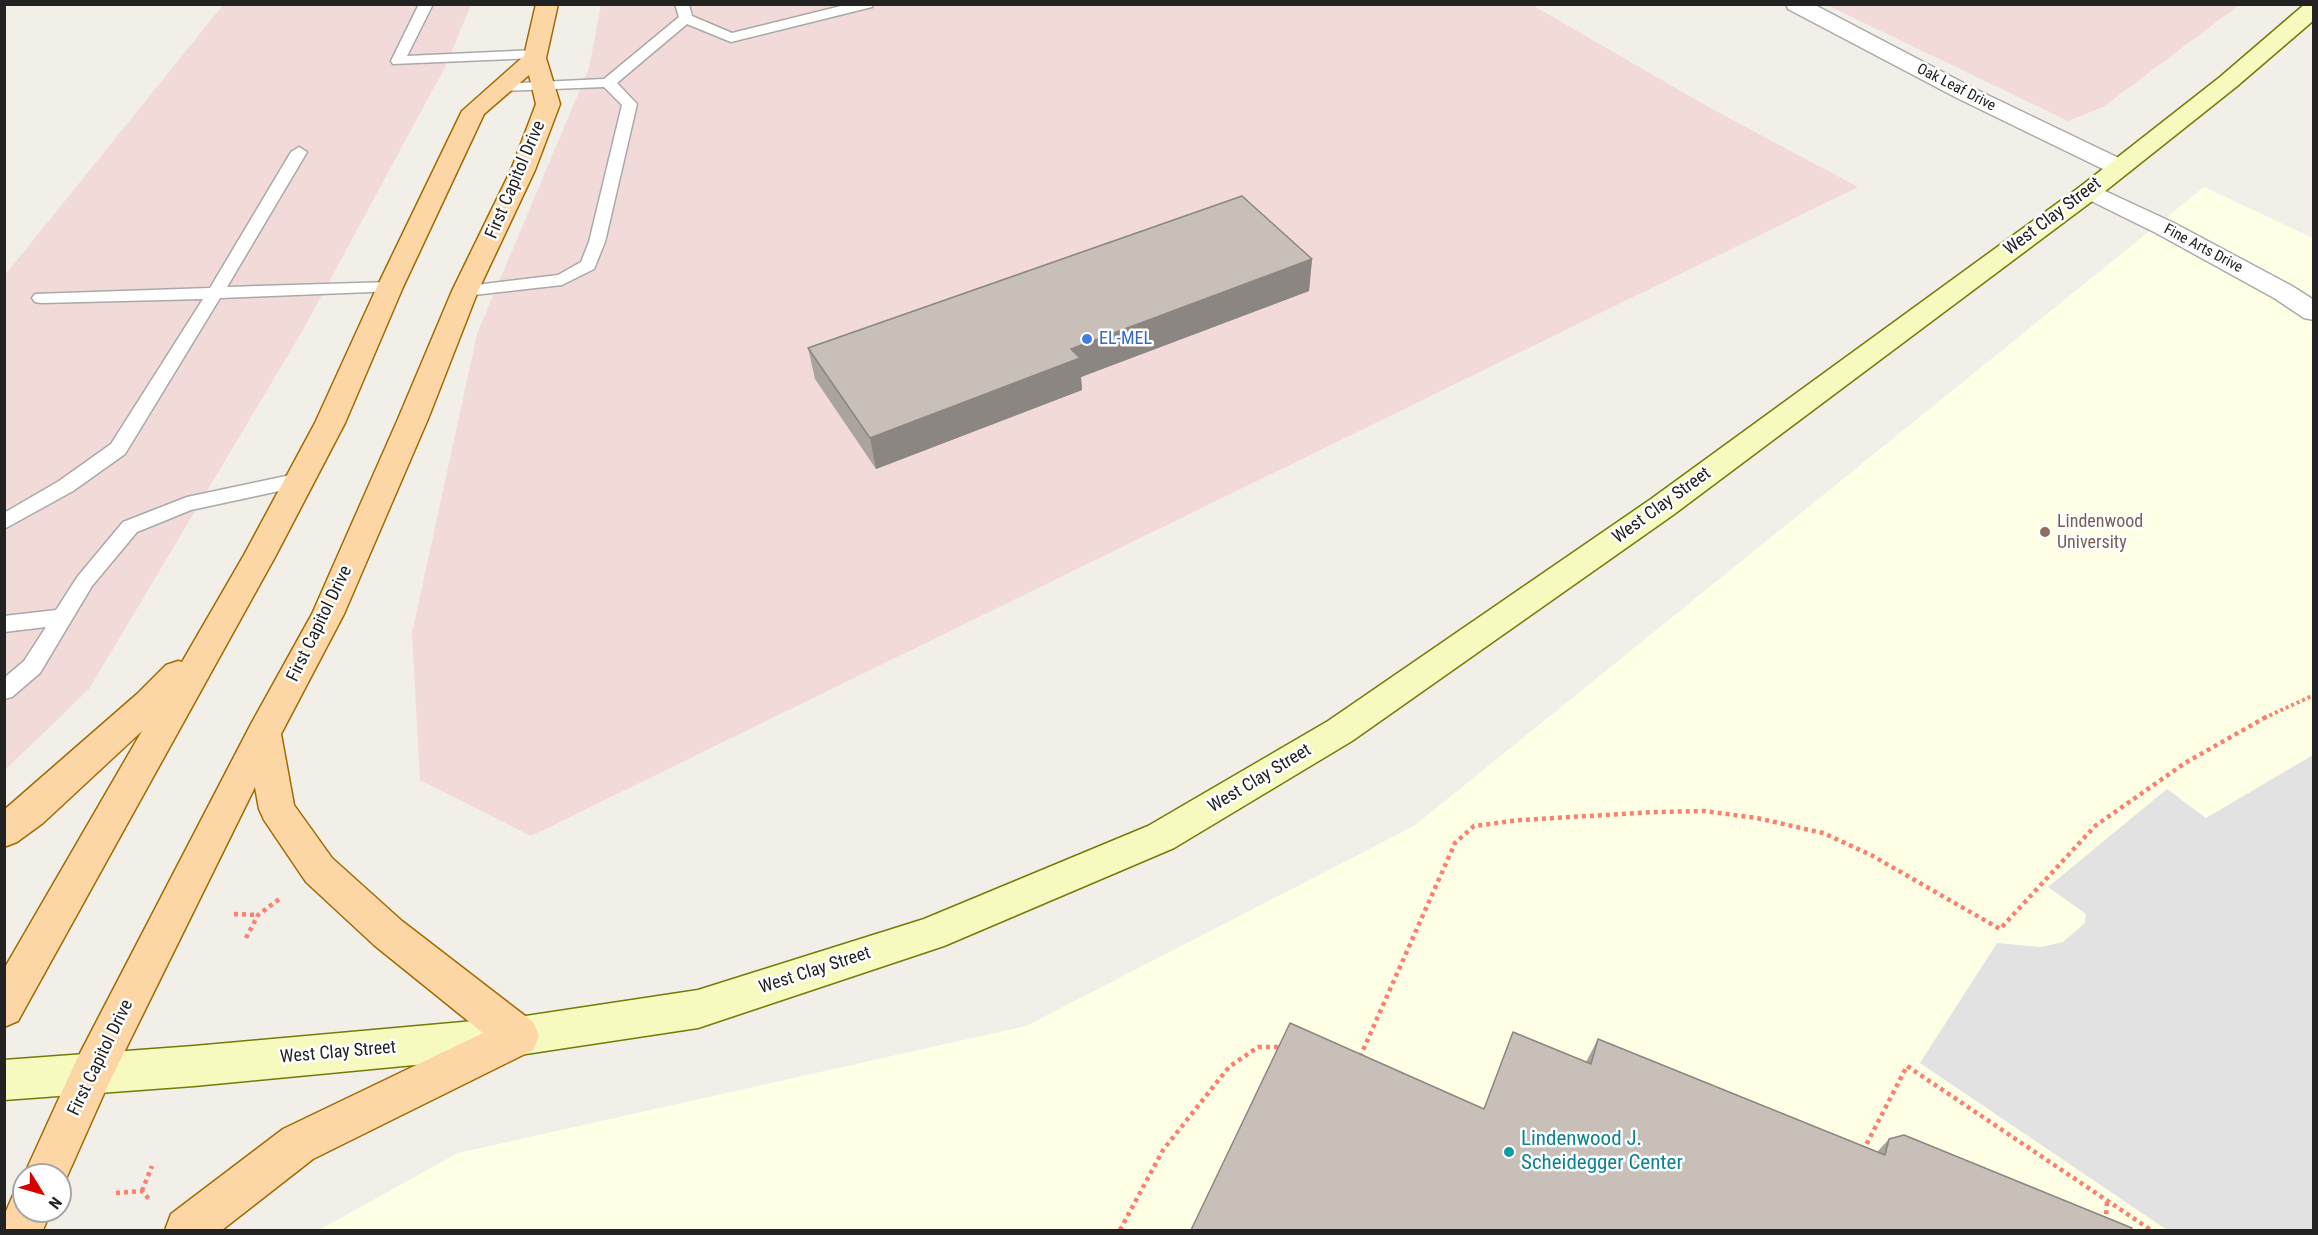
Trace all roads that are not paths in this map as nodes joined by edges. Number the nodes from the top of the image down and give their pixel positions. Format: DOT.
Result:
graph roads {
  1 [pos="426,4"];
  2 [pos="547,4"];
  3 [pos="867,4"];
  4 [pos="1796,4"];
  5 [pos="684,11"];
  6 [pos="2309,15"];
  7 [pos="538,66"];
  8 [pos="608,83"];
  9 [pos="299,152"];
  10 [pos="2104,179"];
  11 [pos="390,287"];
  12 [pos="465,291"];
  13 [pos="215,294"];
  14 [pos="41,298"];
  15 [pos="2313,312"];
  16 [pos="300,480"];
  17 [pos="4,522"];
  18 [pos="63,617"];
  19 [pos="4,624"];
  20 [pos="214,636"];
  21 [pos="4,691"];
  22 [pos="263,734"];
  23 [pos="4,831"];
  24 [pos="4,1008"];
  25 [pos="519,1035"];
  26 [pos="91,1075"];
  27 [pos="4,1080"];
  28 [pos="51,1163"];
  29 [pos="187,1230"];
  1 -- 7 [label="lane"];
  2 -- 7 [label="main road, First Capitol Drive"];
  3 -- 5 [label="lane"];
  4 -- 10 [label="street, Oak Leaf Drive"];
  5 -- 8 [label="lane"];
  6 -- 10 [label="main road, West Clay Street"];
  7 -- 8 [label="lane"];
  7 -- 11 [label="main road"];
  7 -- 12 [label="main road, First Capitol Drive"];
  8 -- 12 [label="lane"];
  9 -- 13 [label="lane"];
  10 -- 15 [label="street, Fine Arts Drive"];
  10 -- 25 [label="main road, West Clay Street"];
  11 -- 13 [label="lane"];
  11 -- 16 [label="main road"];
  12 -- 22 [label="main road, First Capitol Drive"];
  13 -- 14 [label="lane"];
  13 -- 17 [label="lane"];
  16 -- 18 [label="lane"];
  16 -- 20 [label="main road"];
  18 -- 19 [label="lane"];
  18 -- 21 [label="lane"];
  20 -- 23 [label="main road"];
  20 -- 24 [label="main road"];
  22 -- 25 [label="main road"];
  22 -- 26 [label="main road, First Capitol Drive"];
  25 -- 26 [label="main road, West Clay Street"];
  25 -- 29 [label="main road"];
  26 -- 27 [label="main road, West Clay Street"];
  26 -- 28 [label="main road, First Capitol Drive"];
}
